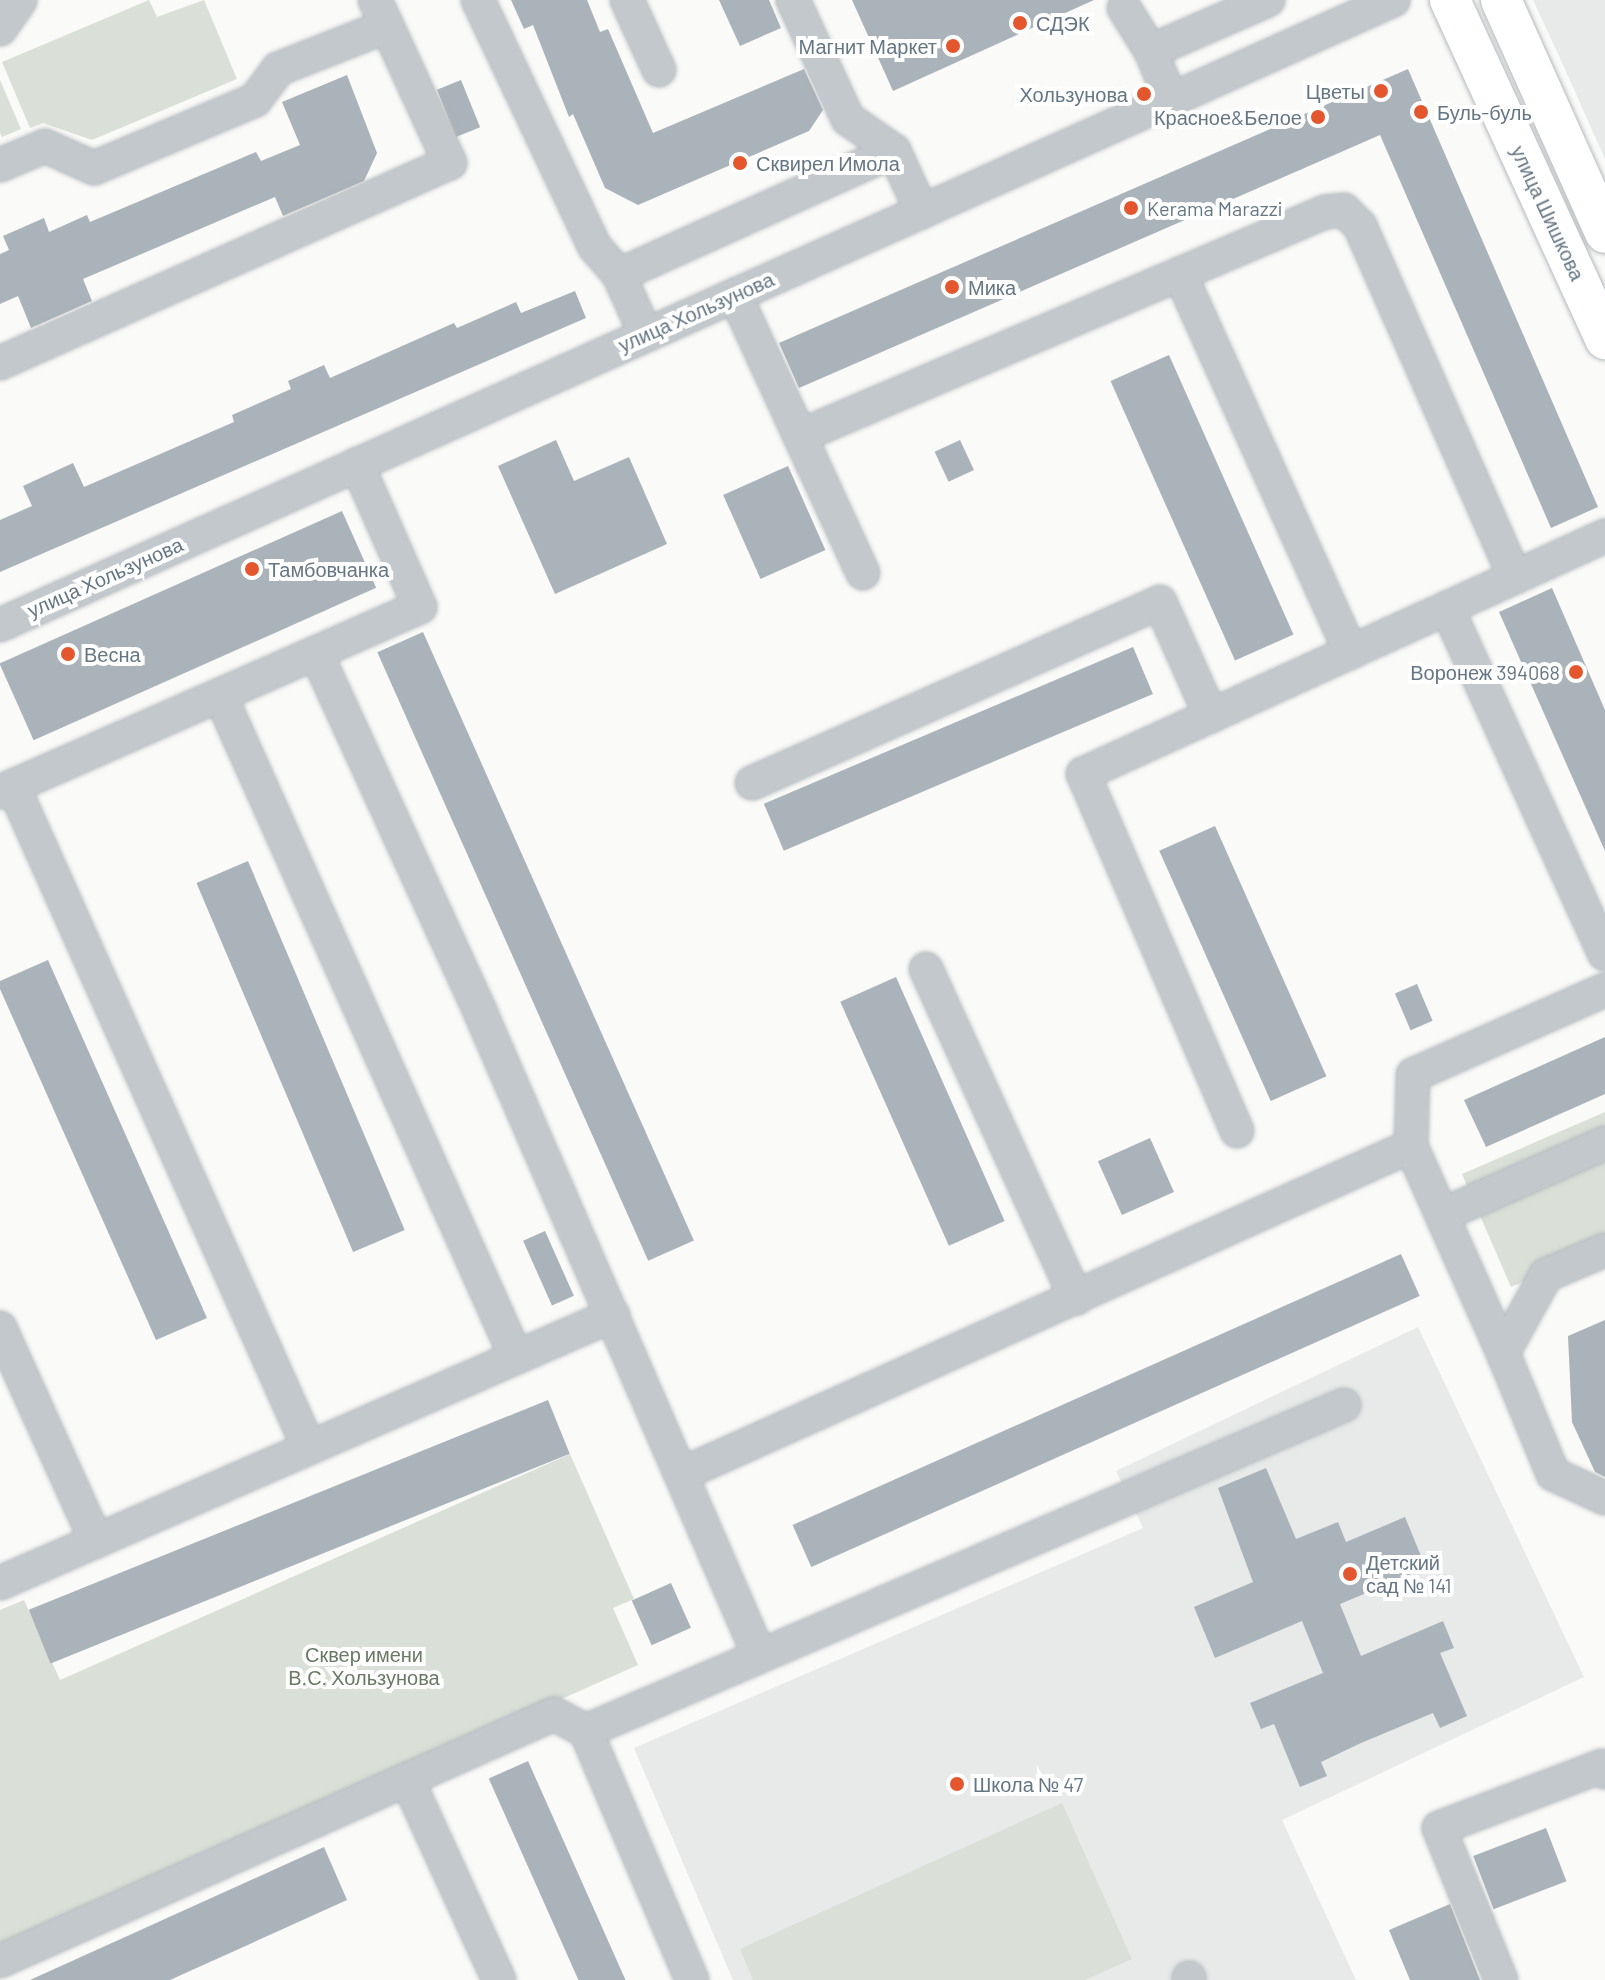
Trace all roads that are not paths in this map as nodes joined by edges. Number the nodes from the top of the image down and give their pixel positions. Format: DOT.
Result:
graph roads {
  1 [pos="20,0"];
  2 [pos="478,0"];
  3 [pos="627,0"];
  4 [pos="793,0"];
  5 [pos="1268,0"];
  6 [pos="1393,0"];
  7 [pos="1450,0"];
  8 [pos="1501,0"];
  9 [pos="1124,8"];
  10 [pos="381,13"];
  11 [pos="0,29"];
  12 [pos="1151,51"];
  13 [pos="659,70"];
  14 [pos="1171,100"];
  15 [pos="894,151"];
  16 [pos="0,165"];
  17 [pos="922,212"];
  18 [pos="1605,233"];
  19 [pos="1180,274"];
  20 [pos="619,275"];
  21 [pos="735,295"];
  22 [pos="646,335"];
  23 [pos="1605,339"];
  24 [pos="0,363"];
  25 [pos="800,436"];
  26 [pos="357,464"];
  27 [pos="1605,536"];
  28 [pos="863,573"];
  29 [pos="1515,577"];
  30 [pos="1447,608"];
  31 [pos="0,625"];
  32 [pos="1351,652"];
  33 [pos="316,653"];
  34 [pos="220,695"];
  35 [pos="1211,716"];
  36 [pos="752,783"];
  37 [pos="6,789"];
  38 [pos="1605,954"];
  39 [pos="926,969"];
  40 [pos="1605,990"];
  41 [pos="1237,1131"];
  42 [pos="1605,1143"];
  43 [pos="1411,1146"];
  44 [pos="1442,1215"];
  45 [pos="1605,1250"];
  46 [pos="1076,1298"];
  47 [pos="613,1315"];
  48 [pos="0,1328"];
  49 [pos="1503,1353"];
  50 [pos="516,1357"];
  51 [pos="1344,1405"];
  52 [pos="309,1448"];
  53 [pos="682,1474"];
  54 [pos="1605,1498"];
  55 [pos="96,1541"];
  56 [pos="0,1583"];
  57 [pos="759,1655"];
  58 [pos="586,1731"];
  59 [pos="1605,1772"];
  60 [pos="407,1779"];
  61 [pos="0,1961"];
  62 [pos="499,1980"];
  63 [pos="692,1980"];
  64 [pos="1501,1980"];
  1 -- 11 [label="street"];
  2 -- 20 [label="street"];
  3 -- 13 [label="street"];
  4 -- 15 [label="street"];
  5 -- 12 [label="street"];
  6 -- 14 [label="street, улица Хользунова"];
  7 -- 23 [label="main road, улица Шишкова"];
  8 -- 18 [label="main road"];
  9 -- 12 [label="street"];
  10 -- 16 [label="street"];
  10 -- 24 [label="street"];
  12 -- 14 [label="street"];
  14 -- 17 [label="street, улица Хользунова"];
  15 -- 17 [label="street"];
  15 -- 20 [label="street"];
  17 -- 21 [label="street, улица Хользунова"];
  19 -- 25 [label="street"];
  19 -- 29 [label="street"];
  19 -- 32 [label="street"];
  20 -- 22 [label="street"];
  21 -- 22 [label="street, улица Хользунова"];
  21 -- 25 [label="street"];
  22 -- 26 [label="street, улица Хользунова"];
  25 -- 28 [label="street"];
  26 -- 31 [label="street, улица Хользунова"];
  26 -- 33 [label="street"];
  27 -- 29 [label="street"];
  29 -- 30 [label="street"];
  30 -- 32 [label="street"];
  30 -- 38 [label="street"];
  32 -- 35 [label="street"];
  33 -- 34 [label="street"];
  33 -- 47 [label="street"];
  34 -- 37 [label="street"];
  34 -- 50 [label="street"];
  35 -- 36 [label="street"];
  35 -- 41 [label="street"];
  37 -- 52 [label="street"];
  39 -- 46 [label="street"];
  40 -- 43 [label="street"];
  42 -- 44 [label="street"];
  43 -- 44 [label="street"];
  43 -- 46 [label="street"];
  44 -- 49 [label="street"];
  45 -- 49 [label="street"];
  46 -- 53 [label="street"];
  47 -- 50 [label="street"];
  47 -- 53 [label="street"];
  48 -- 55 [label="street"];
  49 -- 54 [label="street"];
  50 -- 52 [label="street"];
  51 -- 57 [label="street"];
  52 -- 55 [label="street"];
  53 -- 57 [label="street"];
  55 -- 56 [label="street"];
  57 -- 58 [label="street"];
  58 -- 60 [label="street"];
  58 -- 63 [label="street"];
  59 -- 64 [label="street"];
  60 -- 61 [label="street"];
  60 -- 62 [label="street"];
}
